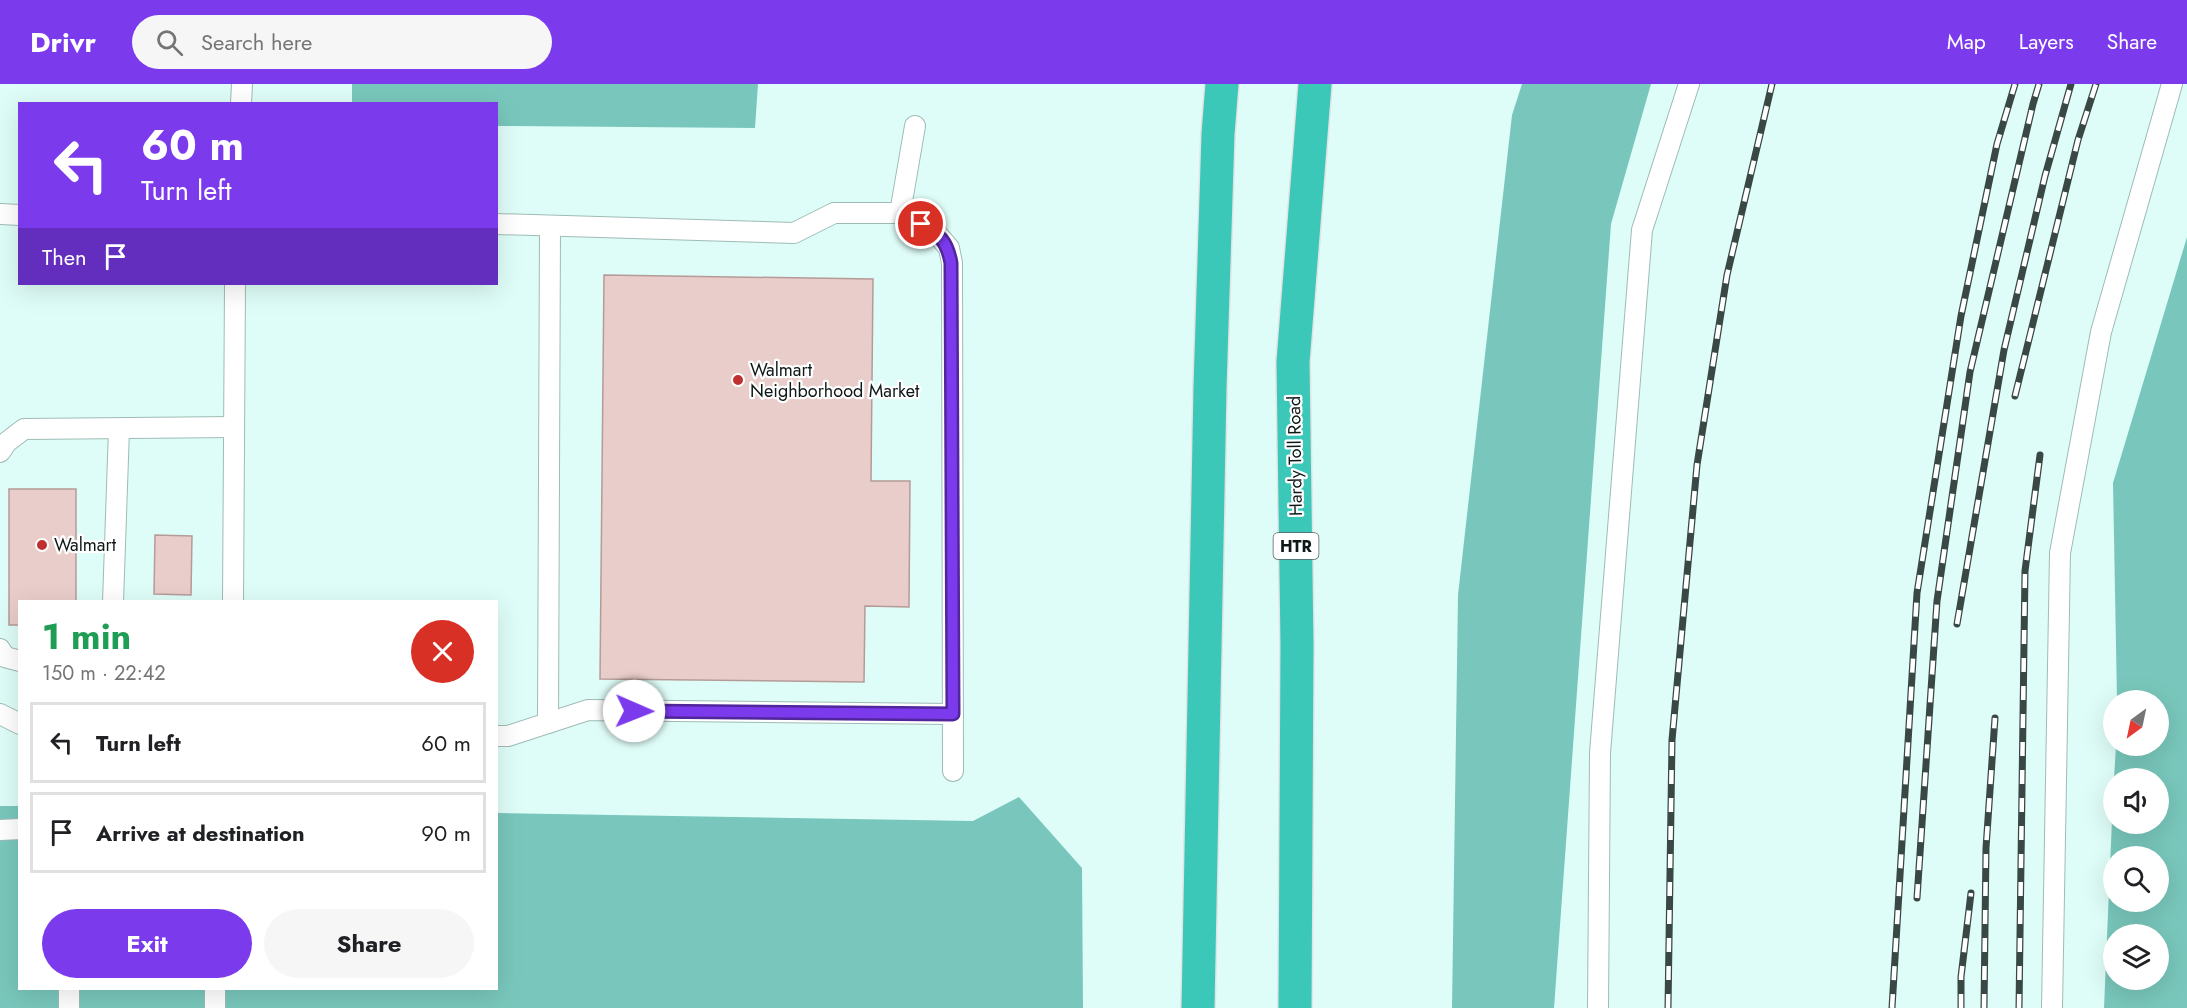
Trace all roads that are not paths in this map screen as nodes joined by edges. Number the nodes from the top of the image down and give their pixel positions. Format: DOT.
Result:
graph roads {
  1 [pos="242,84"];
  2 [pos="1222,84"];
  3 [pos="1316,84"];
  4 [pos="1689,84"];
  5 [pos="2172,84"];
  6 [pos="241,102"];
  7 [pos="915,126"];
  8 [pos="900,213"];
  9 [pos="0,214"];
  10 [pos="18,215"];
  11 [pos="498,224"];
  12 [pos="550,226"];
  13 [pos="235,285"];
  14 [pos="234,427"];
  15 [pos="119,429"];
  16 [pos="0,452"];
  17 [pos="112,600"];
  18 [pos="233,600"];
  19 [pos="0,650"];
  20 [pos="18,660"];
  21 [pos="0,714"];
  22 [pos="953,714"];
  23 [pos="18,723"];
  24 [pos="548,723"];
  25 [pos="498,736"];
  26 [pos="953,771"];
  27 [pos="18,829"];
  28 [pos="0,830"];
  29 [pos="69,990"];
  30 [pos="215,990"];
  31 [pos="69,1008"];
  32 [pos="215,1008"];
  33 [pos="1198,1008"];
  34 [pos="1295,1008"];
  35 [pos="1598,1008"];
  36 [pos="2052,1008"];
  1 -- 6 [label="lane"];
  2 -- 33 [label="highway"];
  3 -- 34 [label="highway, Hardy Toll Road / HTR"];
  4 -- 35 [label="lane"];
  5 -- 36 [label="lane"];
  7 -- 8 [label="lane"];
  8 -- 12 [label="lane"];
  8 -- 22 [label="lane"];
  9 -- 10 [label="lane"];
  11 -- 12 [label="lane"];
  12 -- 24 [label="lane"];
  13 -- 14 [label="lane"];
  14 -- 15 [label="lane"];
  14 -- 18 [label="lane"];
  15 -- 16 [label="lane"];
  15 -- 17 [label="lane"];
  19 -- 20 [label="lane"];
  21 -- 23 [label="lane"];
  22 -- 24 [label="lane"];
  22 -- 26 [label="lane"];
  24 -- 25 [label="lane"];
  27 -- 28 [label="lane"];
  29 -- 31 [label="lane"];
  30 -- 32 [label="lane"];
}
